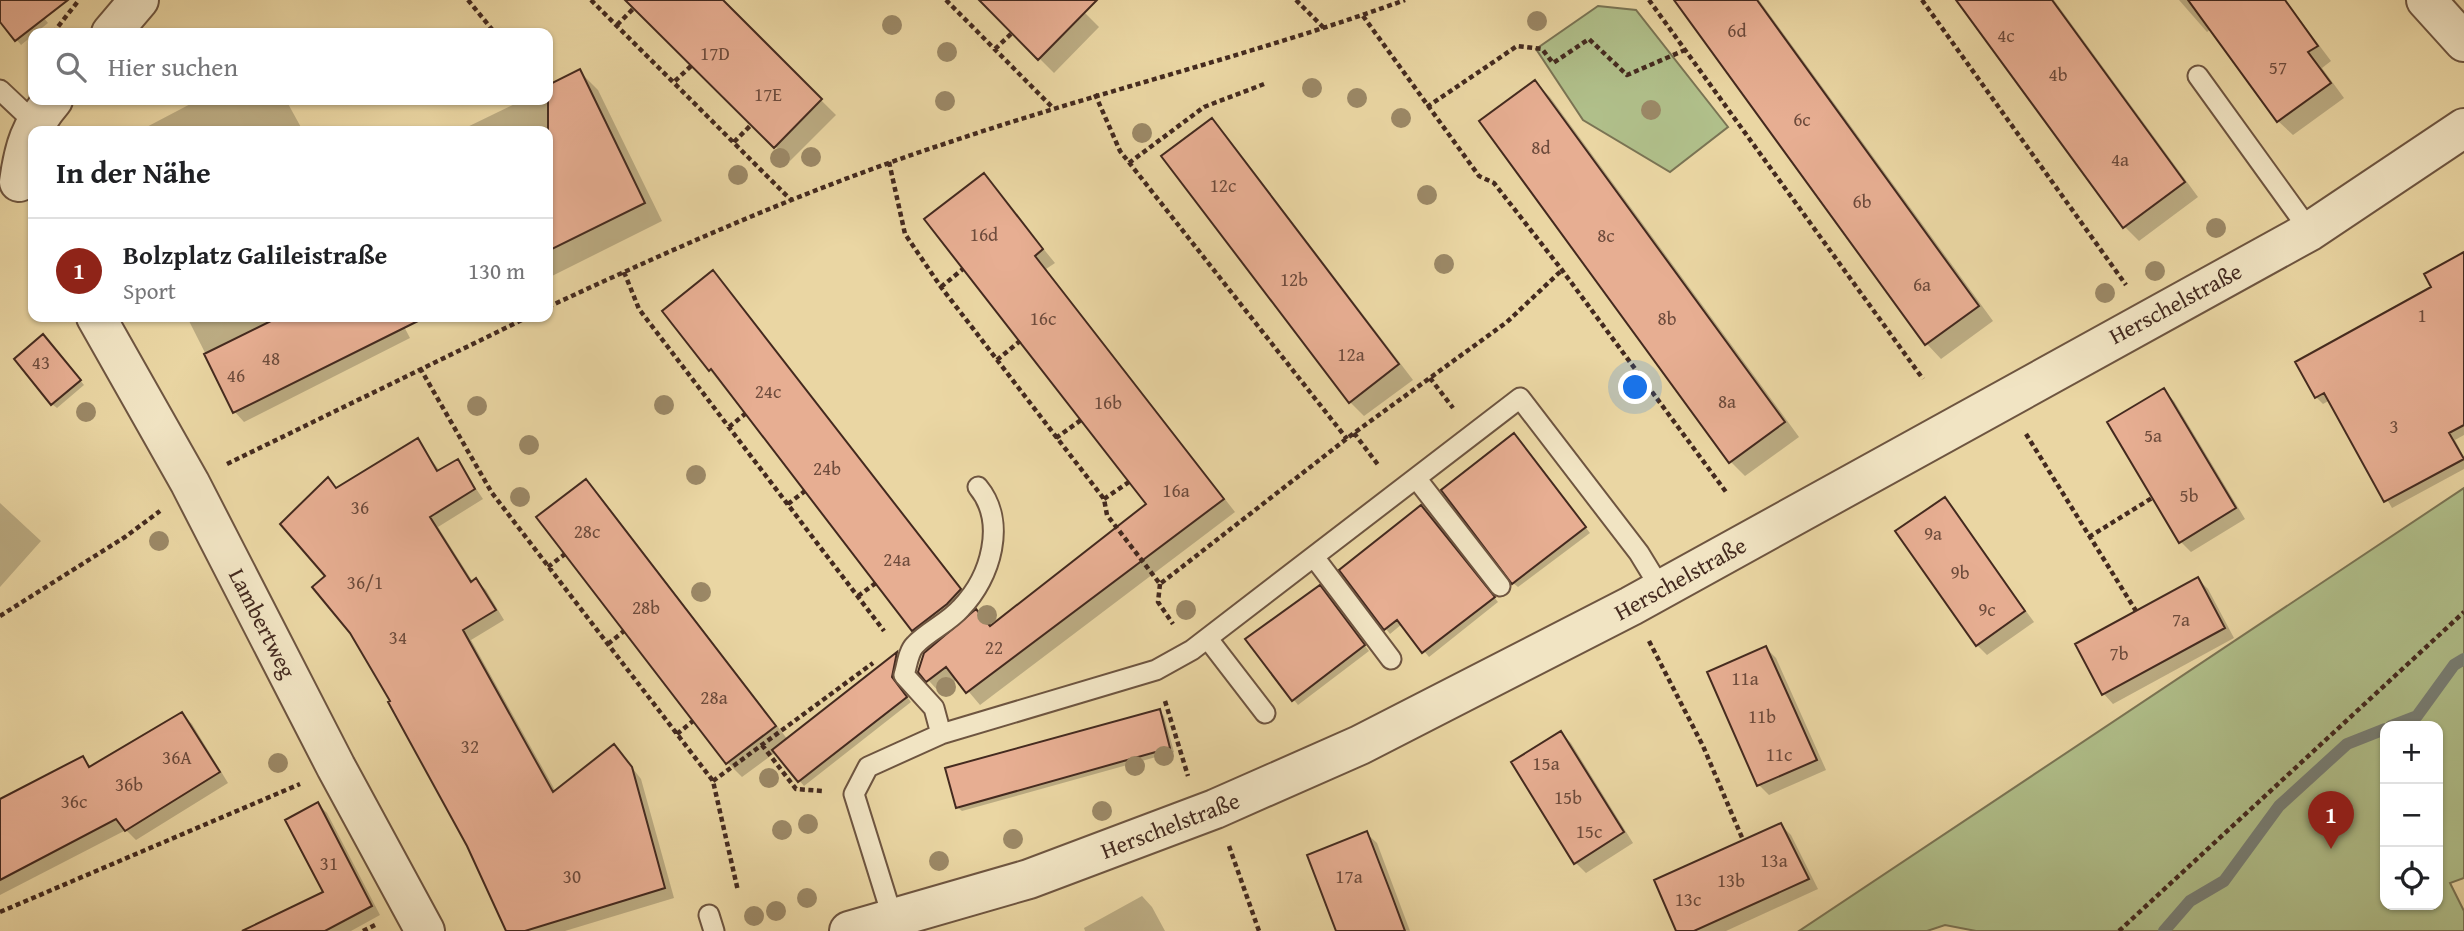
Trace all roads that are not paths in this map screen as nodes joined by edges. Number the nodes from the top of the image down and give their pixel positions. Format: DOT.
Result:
graph roads {
  1 [pos="139,0"];
  2 [pos="2427,0"];
  3 [pos="115,28"];
  4 [pos="2464,42"];
  5 [pos="2198,76"];
  6 [pos="0,90"];
  7 [pos="28,103"];
  8 [pos="2464,128"];
  9 [pos="28,144"];
  10 [pos="17,192"];
  11 [pos="2310,230"];
  12 [pos="99,322"];
  13 [pos="1416,478"];
  14 [pos="978,487"];
  15 [pos="1314,557"];
  16 [pos="1500,586"];
  17 [pos="1646,598"];
  18 [pos="1200,644"];
  19 [pos="1391,659"];
  20 [pos="1265,713"];
  21 [pos="941,734"];
  22 [pos="893,919"];
  23 [pos="425,931"];
  24 [pos="849,931"];
  1 -- 3 [label="street"];
  2 -- 4 [label="street"];
  5 -- 11 [label="lane"];
  6 -- 7 [label="lane"];
  8 -- 11 [label="street, Herschelstraße"];
  9 -- 10 [label="street"];
  11 -- 17 [label="street, Herschelstraße"];
  12 -- 23 [label="street, Lambertweg"];
  13 -- 15 [label="lane"];
  13 -- 16 [label="lane"];
  13 -- 17 [label="lane"];
  14 -- 21 [label="lane"];
  15 -- 18 [label="lane"];
  15 -- 19 [label="lane"];
  17 -- 22 [label="street, Herschelstraße"];
  18 -- 20 [label="lane"];
  18 -- 21 [label="lane"];
  21 -- 22 [label="lane"];
  22 -- 24 [label="street, Herschelstraße"];
}
